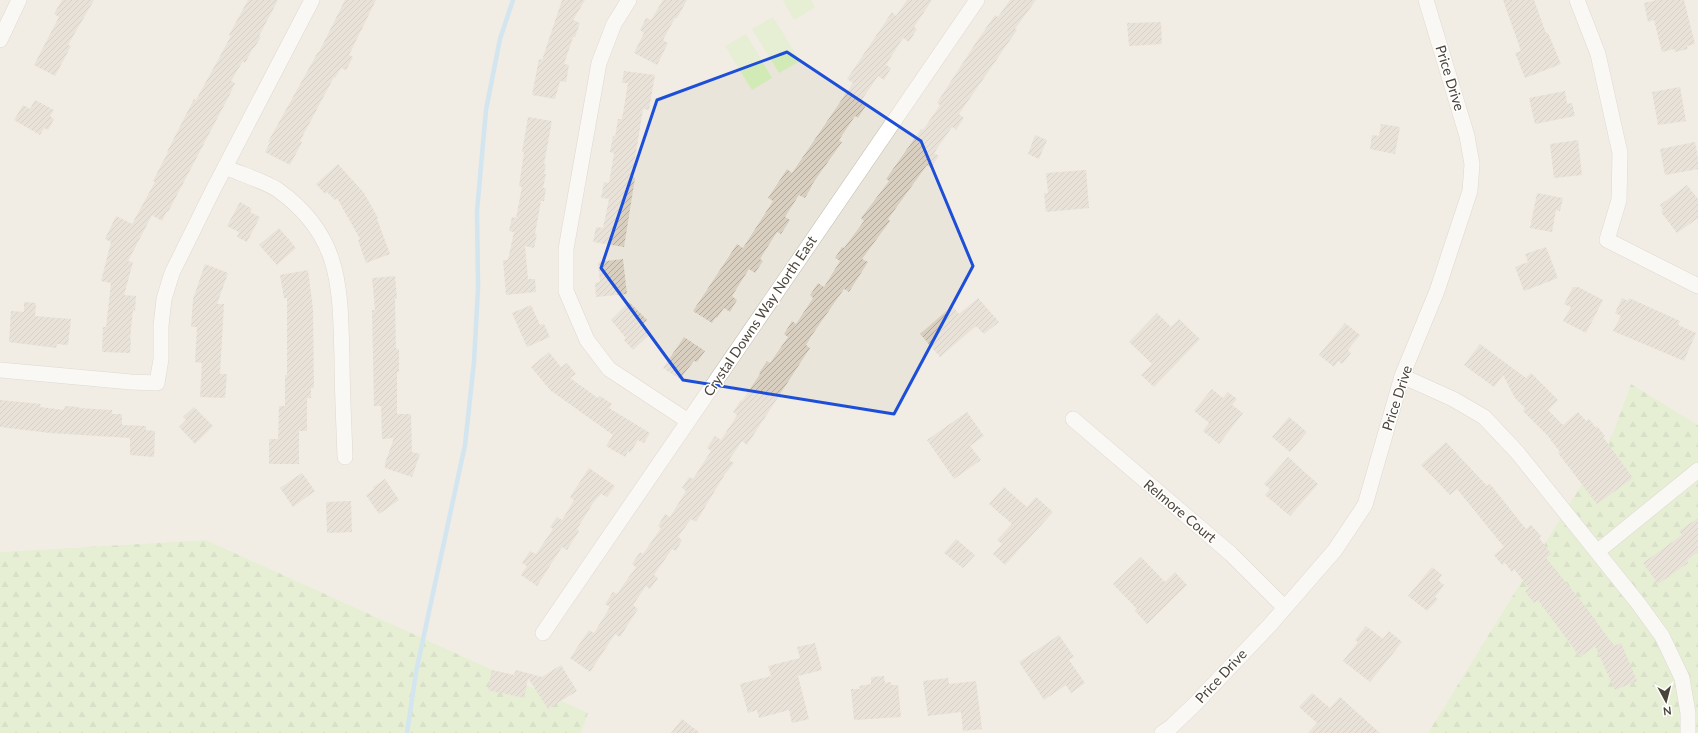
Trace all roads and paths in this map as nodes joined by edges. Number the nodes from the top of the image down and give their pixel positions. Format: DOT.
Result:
graph roads {
  1 [pos="19,0"];
  2 [pos="312,0"];
  3 [pos="629,0"];
  4 [pos="977,0"];
  5 [pos="1426,0"];
  6 [pos="1577,0"];
  7 [pos="0,40"];
  8 [pos="224,167"];
  9 [pos="1698,286"];
  10 [pos="0,370"];
  11 [pos="1402,376"];
  12 [pos="1073,419"];
  13 [pos="688,421"];
  14 [pos="345,456"];
  15 [pos="1698,470"];
  16 [pos="1597,552"];
  17 [pos="1284,607"];
  18 [pos="543,633"];
  19 [pos="1162,733"];
  20 [pos="1688,733"];
  1 -- 7 [label="street"];
  2 -- 8 [label="street"];
  3 -- 13 [label="street"];
  4 -- 13 [label="street, Crystal Downs Way North East"];
  5 -- 11 [label="street, Price Drive"];
  6 -- 9 [label="street"];
  8 -- 10 [label="street"];
  8 -- 14 [label="street"];
  11 -- 16 [label="street"];
  11 -- 17 [label="street, Price Drive"];
  12 -- 17 [label="street, Relmore Court"];
  13 -- 18 [label="street, Crystal Downs Way North East"];
  15 -- 16 [label="street"];
  16 -- 20 [label="street"];
  17 -- 19 [label="street, Price Drive"];
}
